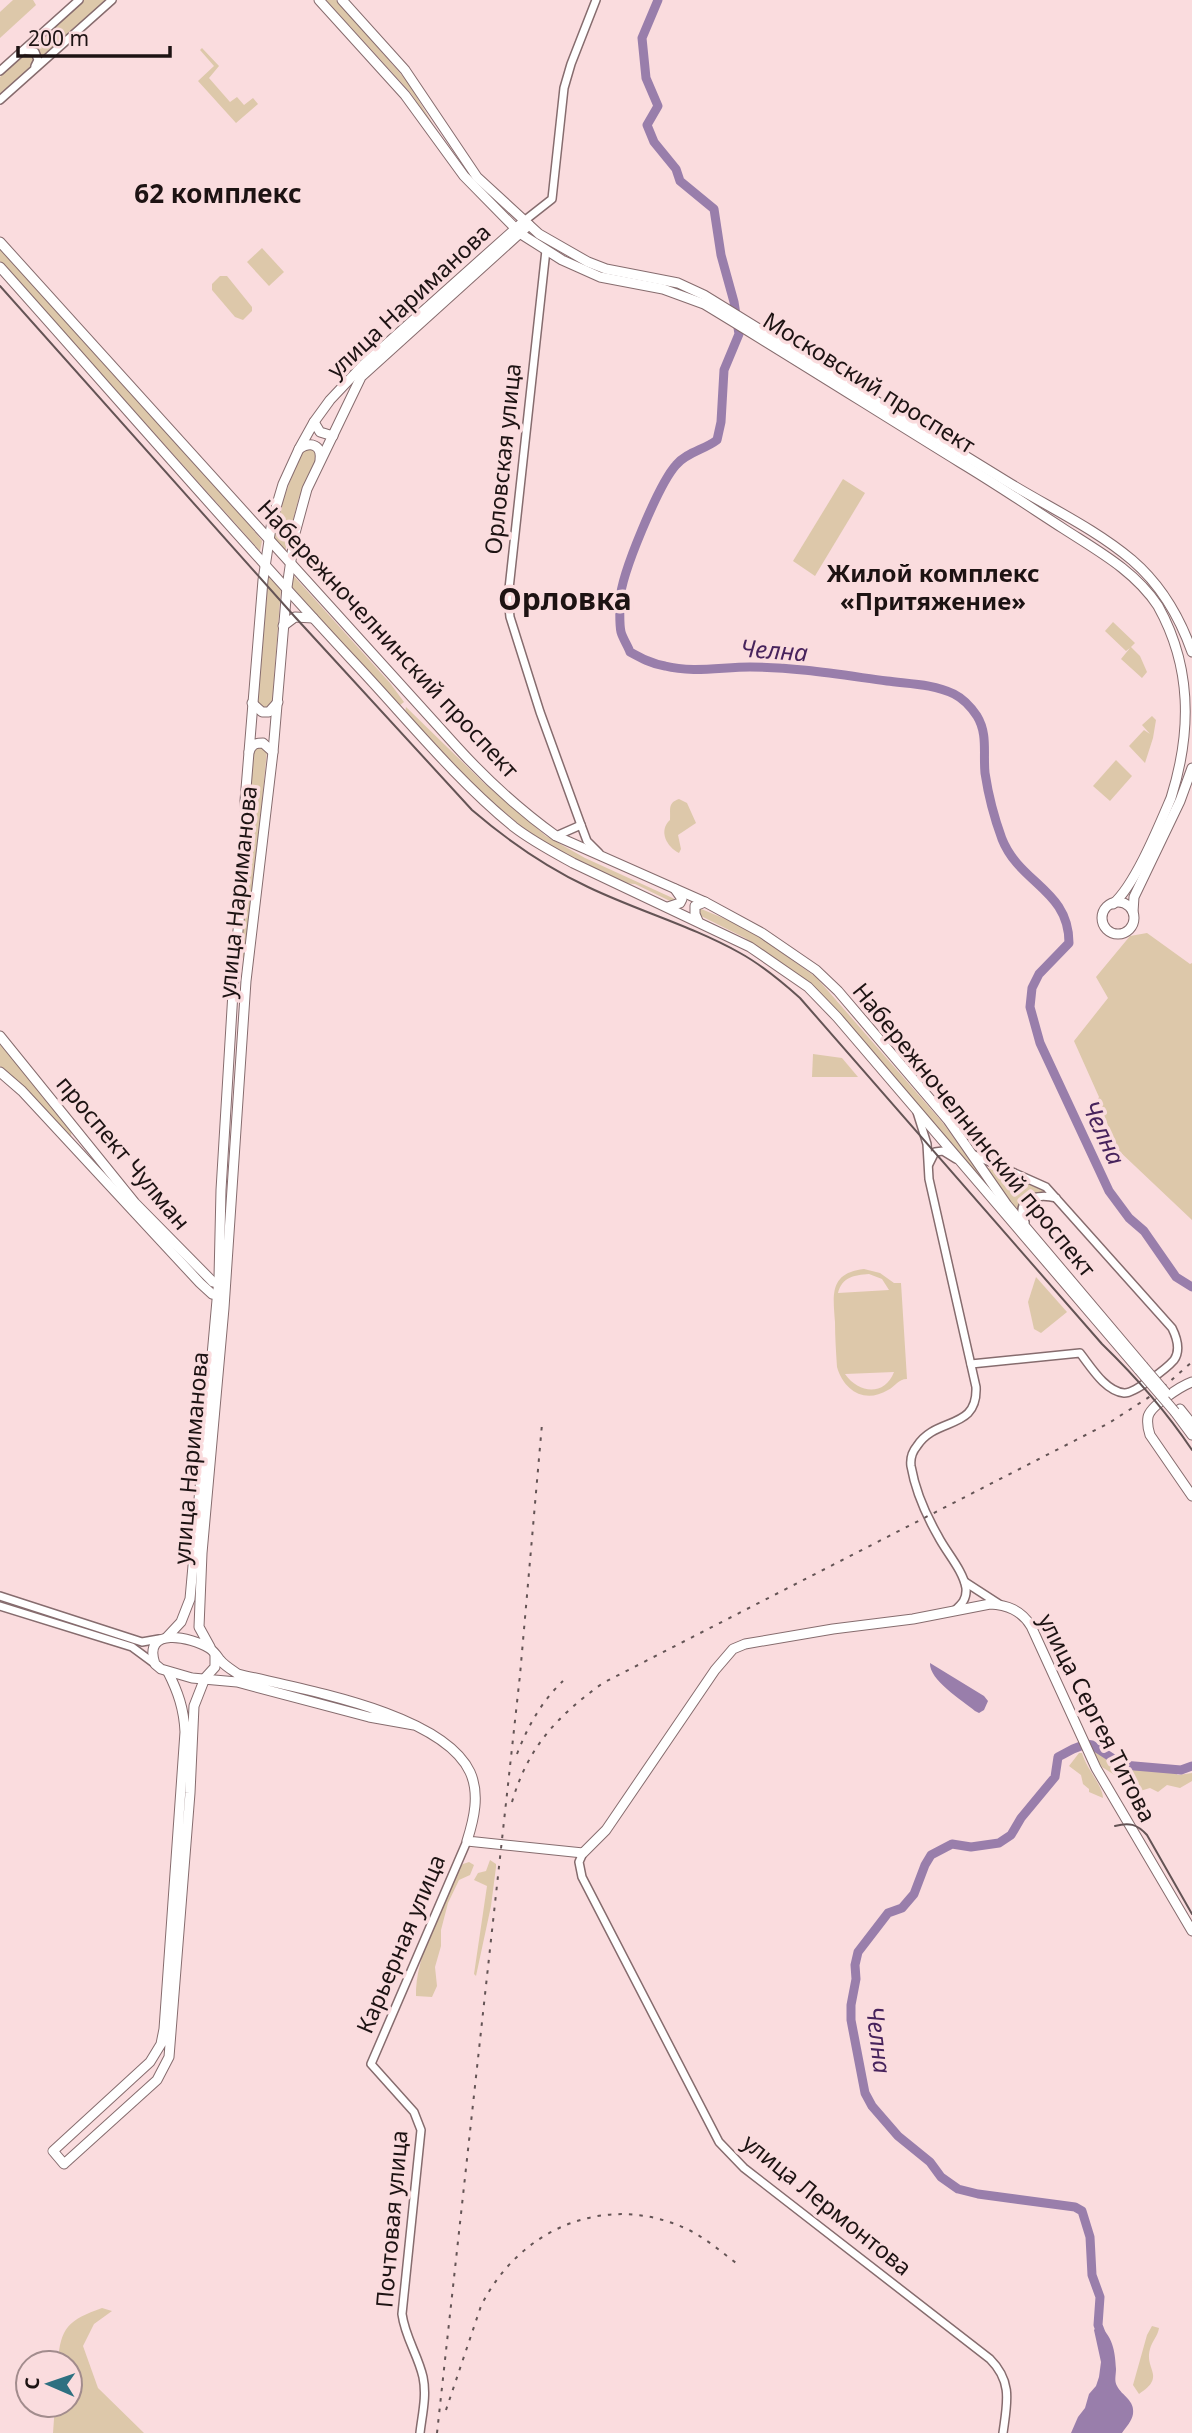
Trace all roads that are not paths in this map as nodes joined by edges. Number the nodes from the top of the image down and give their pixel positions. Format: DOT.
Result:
graph roads {
  1 [pos="79,0"];
  2 [pos="112,0"];
  3 [pos="319,0"];
  4 [pos="342,0"];
  5 [pos="596,0"];
  6 [pos="23,50"];
  7 [pos="34,70"];
  8 [pos="0,71"];
  9 [pos="0,100"];
  10 [pos="526,223"];
  11 [pos="519,231"];
  12 [pos="0,242"];
  13 [pos="546,250"];
  14 [pos="0,267"];
  15 [pos="704,299"];
  16 [pos="764,336"];
  17 [pos="314,422"];
  18 [pos="333,436"];
  19 [pos="299,449"];
  20 [pos="320,462"];
  21 [pos="273,516"];
  22 [pos="254,524"];
  23 [pos="268,539"];
  24 [pos="290,562"];
  25 [pos="264,563"];
  26 [pos="286,587"];
  27 [pos="313,618"];
  28 [pos="283,626"];
  29 [pos="1192,652"];
  30 [pos="278,702"];
  31 [pos="252,703"];
  32 [pos="420,707"];
  33 [pos="408,719"];
  34 [pos="249,752"];
  35 [pos="273,752"];
  36 [pos="1192,768"];
  37 [pos="581,827"];
  38 [pos="556,836"];
  39 [pos="604,859"];
  40 [pos="675,888"];
  41 [pos="705,902"];
  42 [pos="1113,904"];
  43 [pos="668,907"];
  44 [pos="1133,912"];
  45 [pos="698,921"];
  46 [pos="235,959"];
  47 [pos="247,969"];
  48 [pos="0,1036"];
  49 [pos="0,1072"];
  50 [pos="916,1111"];
  51 [pos="75,1129"];
  52 [pos="64,1139"];
  53 [pos="971,1154"];
  54 [pos="958,1161"];
  55 [pos="929,1168"];
  56 [pos="226,1190"];
  57 [pos="1059,1199"];
  58 [pos="1030,1233"];
  59 [pos="220,1260"];
  60 [pos="198,1268"];
  61 [pos="222,1285"];
  62 [pos="222,1296"];
  63 [pos="971,1364"];
  64 [pos="1141,1368"];
  65 [pos="1192,1381"];
  66 [pos="1177,1410"];
  67 [pos="1192,1424"];
  68 [pos="1192,1435"];
  69 [pos="1192,1496"];
  70 [pos="964,1582"];
  71 [pos="0,1597"];
  72 [pos="1001,1605"];
  73 [pos="0,1606"];
  74 [pos="954,1611"];
  75 [pos="163,1638"];
  76 [pos="213,1651"];
  77 [pos="155,1664"];
  78 [pos="168,1672"];
  79 [pos="205,1678"];
  80 [pos="414,1725"];
  81 [pos="467,1841"];
  82 [pos="583,1853"];
  83 [pos="1192,1931"];
  84 [pos="370,2064"];
  85 [pos="129,2083"];
  86 [pos="140,2097"];
  87 [pos="420,2433"];
  88 [pos="1003,2433"];
  1 -- 6 [label="street"];
  2 -- 7 [label="street"];
  3 -- 11 [label="main road, Московский проспект"];
  4 -- 10 [label="main road, Московский проспект"];
  5 -- 10 [label="street"];
  6 -- 7 [label="street"];
  6 -- 8 [label="street"];
  7 -- 9 [label="street"];
  10 -- 11 [label="main road"];
  10 -- 15 [label="main road, Московский проспект"];
  11 -- 13 [label="main road, Московский проспект"];
  11 -- 17 [label="main road, улица Нариманова"];
  11 -- 18 [label="main road, улица Нариманова"];
  12 -- 22 [label="main road, Набережночелнинский проспект"];
  13 -- 15 [label="main road, Московский проспект"];
  13 -- 37 [label="street, Орловская улица"];
  14 -- 25 [label="main road, Набережночелнинский проспект"];
  15 -- 16 [label="main road, Московский проспект"];
  16 -- 29 [label="main road, Московский проспект"];
  16 -- 42 [label="main road, Московский проспект"];
  17 -- 18 [label="main road"];
  17 -- 19 [label="main road, улица Нариманова"];
  18 -- 20 [label="main road, улица Нариманова"];
  19 -- 20 [label="main road"];
  19 -- 21 [label="main road, улица Нариманова"];
  20 -- 24 [label="main road, улица Нариманова"];
  21 -- 22 [label="main road"];
  21 -- 23 [label="main road, улица Нариманова"];
  22 -- 23 [label="main road, Набережночелнинский проспект"];
  23 -- 24 [label="main road, Набережночелнинский проспект"];
  23 -- 25 [label="main road, улица Нариманова"];
  24 -- 26 [label="main road, улица Нариманова"];
  24 -- 32 [label="main road, Набережночелнинский проспект"];
  25 -- 26 [label="main road, Набережночелнинский проспект"];
  25 -- 31 [label="main road, улица Нариманова"];
  26 -- 27 [label="main road, Набережночелнинский проспект"];
  26 -- 28 [label="main road, улица Нариманова"];
  27 -- 28 [label="main road"];
  27 -- 33 [label="main road, Набережночелнинский проспект"];
  28 -- 30 [label="main road, улица Нариманова"];
  30 -- 31 [label="main road"];
  30 -- 35 [label="main road, улица Нариманова"];
  31 -- 34 [label="main road, улица Нариманова"];
  32 -- 33 [label="main road"];
  32 -- 38 [label="main road, Набережночелнинский проспект"];
  33 -- 43 [label="main road, Набережночелнинский проспект"];
  34 -- 35 [label="main road"];
  34 -- 46 [label="main road, улица Нариманова"];
  35 -- 47 [label="main road, улица Нариманова"];
  36 -- 44 [label="main road, Московский проспект"];
  37 -- 38 [label="street"];
  37 -- 39 [label="street, Орловская улица"];
  38 -- 39 [label="main road, Набережночелнинский проспект"];
  39 -- 40 [label="main road, Набережночелнинский проспект"];
  40 -- 41 [label="main road, Набережночелнинский проспект"];
  40 -- 43 [label="main road"];
  41 -- 45 [label="main road"];
  41 -- 53 [label="main road, Набережночелнинский проспект"];
  42 -- 44 [label="main road"];
  42 -- 44 [label="main road, Московский проспект"];
  43 -- 45 [label="main road, Набережночелнинский проспект"];
  45 -- 50 [label="main road, Набережночелнинский проспект"];
  46 -- 47 [label="street"];
  46 -- 56 [label="main road, улица Нариманова"];
  47 -- 56 [label="main road, улица Нариманова"];
  48 -- 51 [label="main road, проспект Чулман"];
  49 -- 52 [label="main road, проспект Чулман"];
  50 -- 54 [label="main road, Набережночелнинский проспект"];
  50 -- 55 [label="street"];
  51 -- 52 [label="main road"];
  51 -- 60 [label="main road, проспект Чулман"];
  52 -- 62 [label="main road, проспект Чулман"];
  53 -- 57 [label="street"];
  53 -- 58 [label="main road, Набережночелнинский проспект"];
  54 -- 55 [label="street"];
  54 -- 64 [label="main road, Набережночелнинский проспект"];
  55 -- 63 [label="street"];
  56 -- 59 [label="main road, улица Нариманова"];
  56 -- 61 [label="main road, улица Нариманова"];
  57 -- 58 [label="street"];
  57 -- 63 [label="street"];
  58 -- 64 [label="main road, Набережночелнинский проспект"];
  59 -- 60 [label="main road"];
  59 -- 61 [label="main road, улица Нариманова"];
  60 -- 61 [label="main road, проспект Чулман"];
  61 -- 62 [label="main road, улица Нариманова"];
  62 -- 75 [label="main road, улица Нариманова"];
  62 -- 76 [label="main road, улица Нариманова"];
  63 -- 70 [label="street"];
  64 -- 66 [label="main road, Набережночелнинский проспект, bridge"];
  65 -- 69 [label="main road"];
  66 -- 67 [label="main road, Набережночелнинский проспект"];
  66 -- 68 [label="main road, Набережночелнинский проспект"];
  70 -- 72 [label="street"];
  70 -- 74 [label="street"];
  71 -- 75 [label="street"];
  72 -- 74 [label="main road"];
  72 -- 83 [label="main road, улица Сергея Титова"];
  73 -- 77 [label="street"];
  74 -- 82 [label="main road"];
  75 -- 76 [label="main road"];
  75 -- 77 [label="main road"];
  76 -- 79 [label="main road"];
  76 -- 80 [label="main road"];
  77 -- 78 [label="main road"];
  78 -- 79 [label="main road"];
  78 -- 85 [label="main road"];
  79 -- 80 [label="main road"];
  79 -- 86 [label="main road"];
  80 -- 81 [label="main road"];
  81 -- 82 [label="main road"];
  81 -- 84 [label="street, Карьерная улица"];
  82 -- 88 [label="street, улица Лермонтова"];
  84 -- 87 [label="street, Почтовая улица"];
  85 -- 86 [label="main road"];
  85 -- 86 [label="main road"];
}
